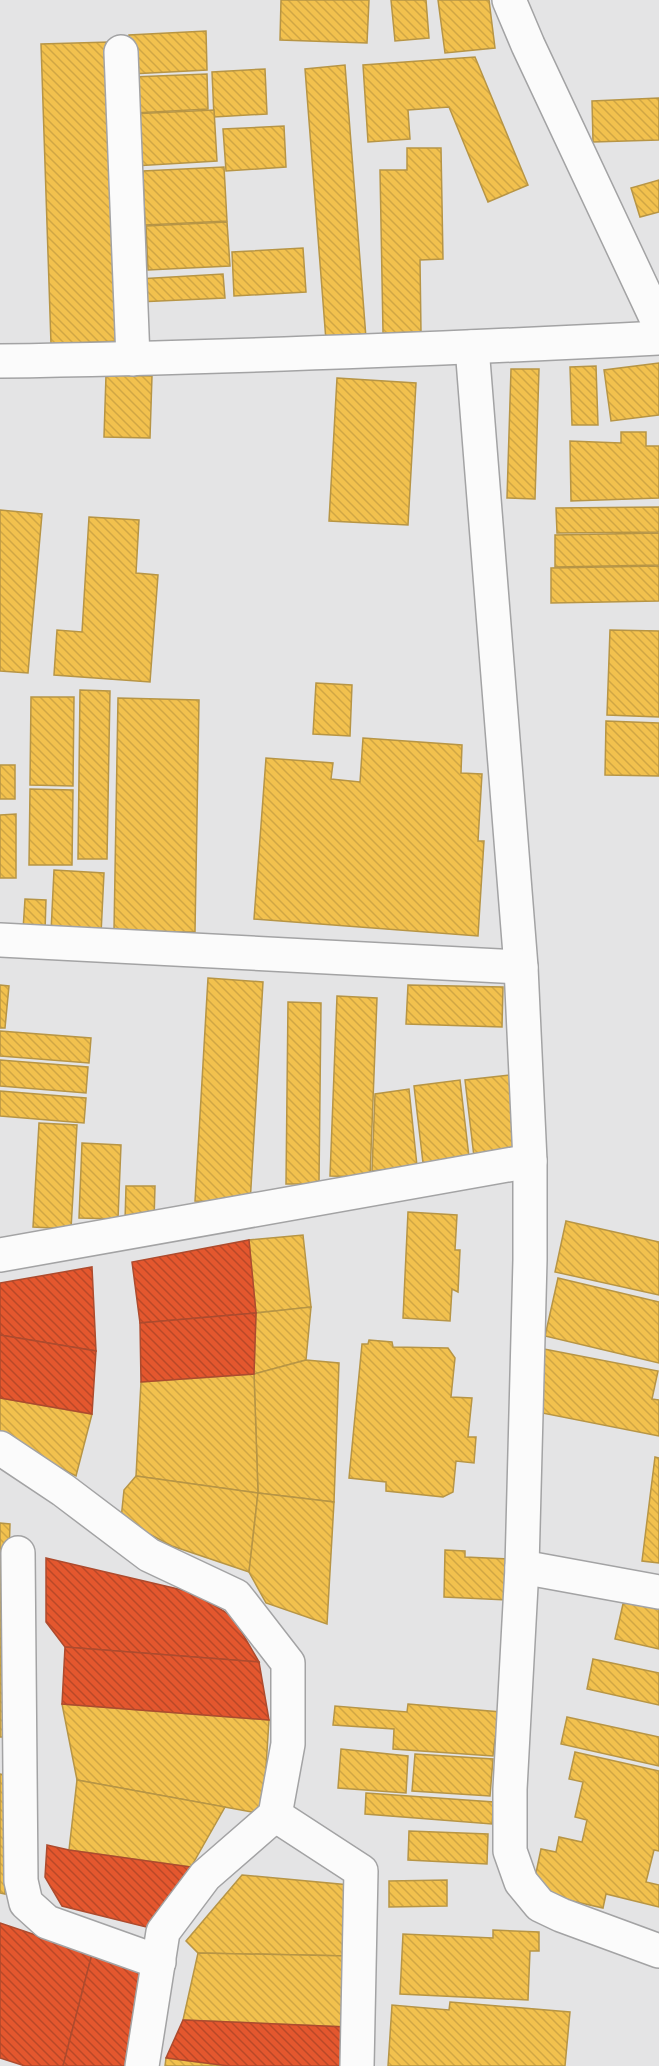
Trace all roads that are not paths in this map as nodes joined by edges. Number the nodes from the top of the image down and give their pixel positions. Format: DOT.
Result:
graph roads {
  1 [pos="509,0"];
  2 [pos="121,52"];
  3 [pos="659,324"];
  4 [pos="659,338"];
  5 [pos="472,347"];
  6 [pos="133,359"];
  7 [pos="0,361"];
  8 [pos="0,940"];
  9 [pos="521,968"];
  10 [pos="530,1161"];
  11 [pos="0,1255"];
  12 [pos="0,1448"];
  13 [pos="18,1552"];
  14 [pos="522,1568"];
  15 [pos="659,1592"];
  16 [pos="10,1758"];
  17 [pos="275,1815"];
  18 [pos="659,1951"];
  19 [pos="159,1962"];
  20 [pos="142,2066"];
  21 [pos="357,2066"];
  1 -- 3 [label="street"];
  2 -- 6 [label="street"];
  4 -- 5 [label="street"];
  5 -- 6 [label="street"];
  5 -- 9 [label="street"];
  6 -- 7 [label="street"];
  8 -- 9 [label="street"];
  9 -- 10 [label="street"];
  10 -- 11 [label="street"];
  10 -- 14 [label="street"];
  12 -- 17 [label="street"];
  13 -- 16 [label="street"];
  14 -- 15 [label="street"];
  14 -- 18 [label="street"];
  16 -- 19 [label="street"];
  17 -- 19 [label="street"];
  17 -- 21 [label="street"];
  19 -- 20 [label="street"];
}
